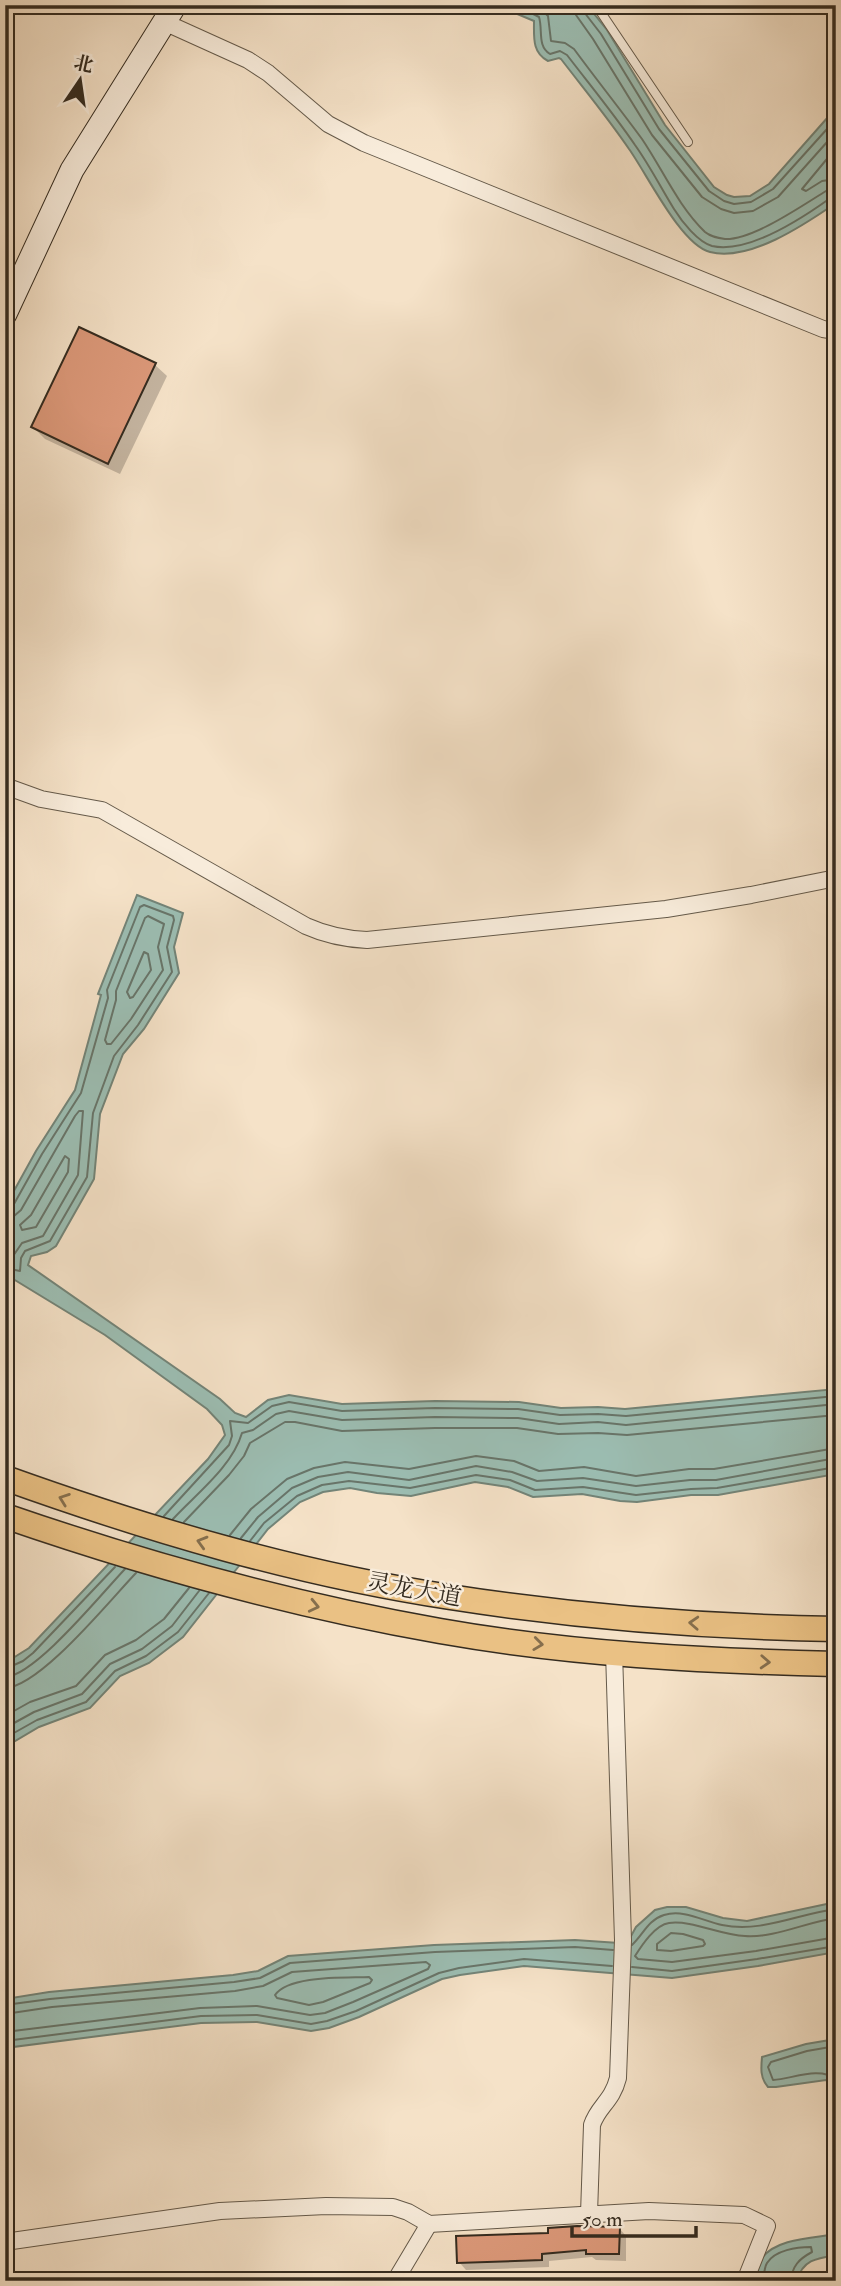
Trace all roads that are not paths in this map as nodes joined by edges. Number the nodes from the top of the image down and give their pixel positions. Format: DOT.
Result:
graph roads {
  1 [pos="596,5"];
  2 [pos="170,14"];
  3 [pos="688,142"];
  4 [pos="5,314"];
  5 [pos="836,331"];
  6 [pos="5,786"];
  7 [pos="836,878"];
  8 [pos="5,1478"];
  9 [pos="5,1516"];
  10 [pos="836,1629"];
  11 [pos="614,1652"];
  12 [pos="836,1664"];
  13 [pos="589,2214"];
  14 [pos="429,2224"];
  15 [pos="5,2242"];
  16 [pos="395,2281"];
  17 [pos="745,2281"];
  1 -- 3 [label="lane"];
  2 -- 4 [label="main road"];
  2 -- 5 [label="street"];
  6 -- 7 [label="street"];
  10 -- 8 [label="main road, 灵龙大道, one-way"];
  9 -- 11 [label="main road, 灵龙大道, one-way"];
  11 -- 12 [label="main road, 灵龙大道, one-way"];
  11 -- 13 [label="street"];
  13 -- 14 [label="street"];
  13 -- 17 [label="street"];
  14 -- 15 [label="street"];
  14 -- 16 [label="street"];
}
